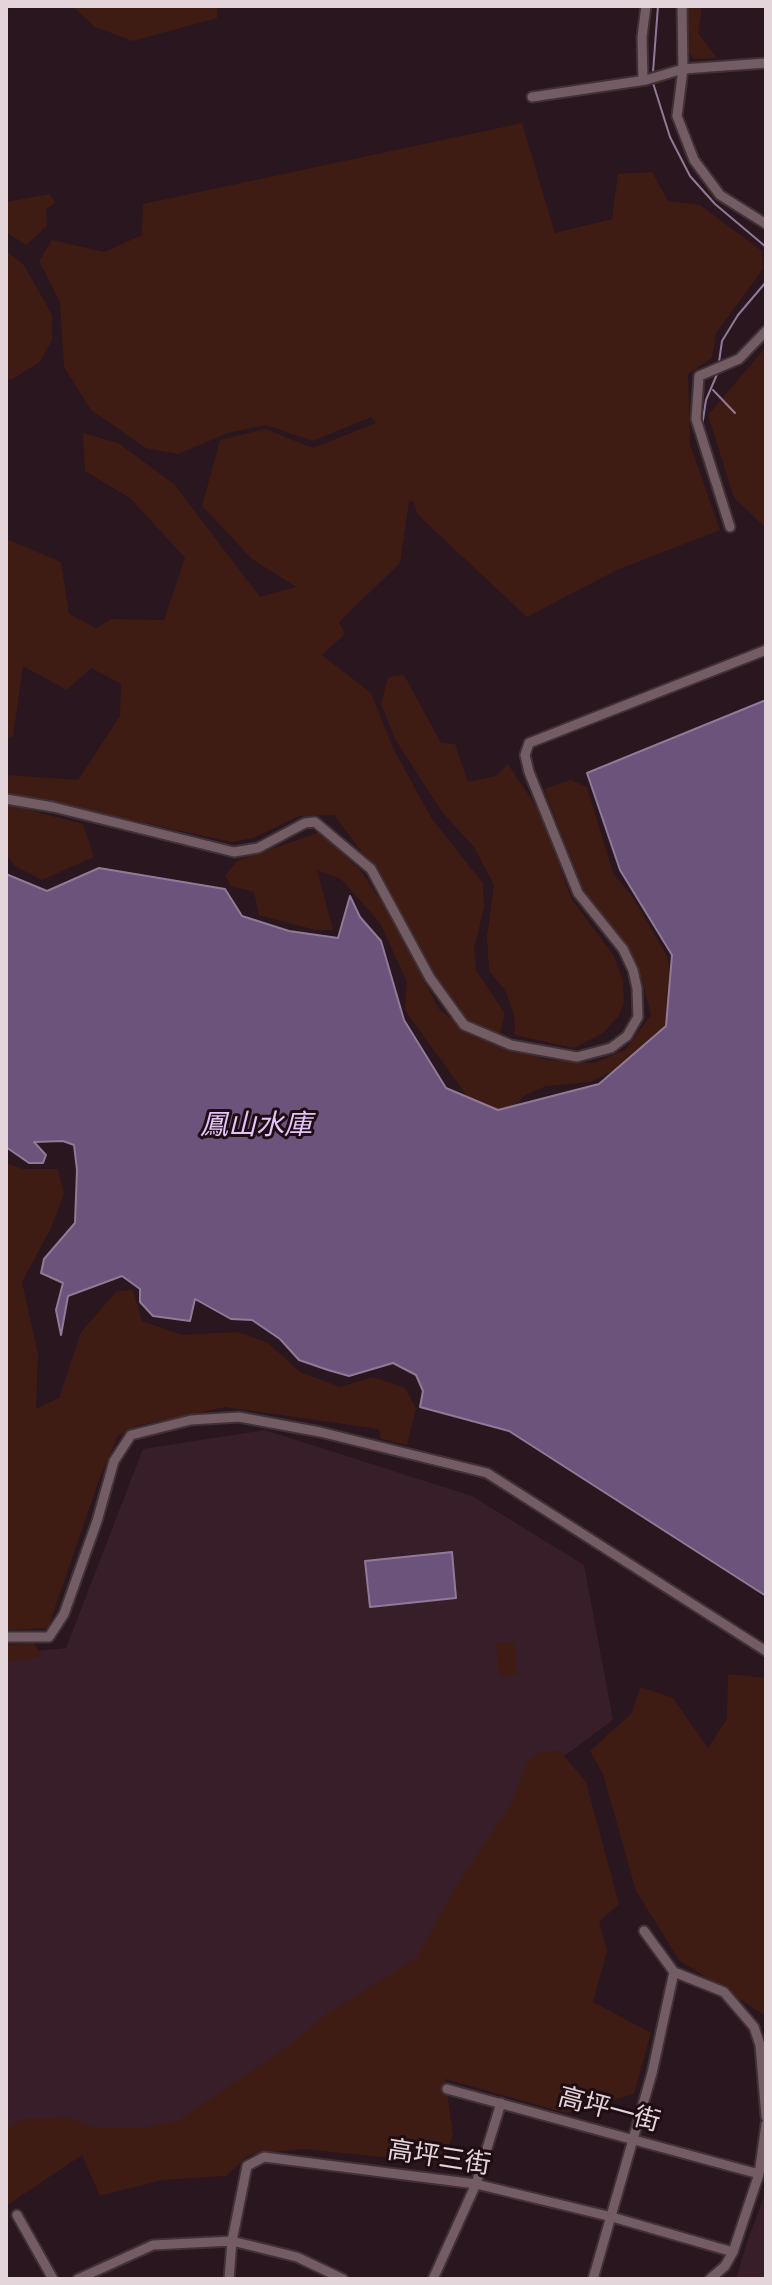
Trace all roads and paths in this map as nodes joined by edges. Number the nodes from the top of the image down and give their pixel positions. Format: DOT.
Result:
graph roads {
  1 [pos="646,6"];
  2 [pos="682,6"];
  3 [pos="766,63"];
  4 [pos="683,69"];
  5 [pos="644,80"];
  6 [pos="532,97"];
  7 [pos="766,224"];
  8 [pos="766,331"];
  9 [pos="730,527"];
  10 [pos="766,650"];
  11 [pos="6,799"];
  12 [pos="6,1637"];
  13 [pos="766,1651"];
  14 [pos="644,1931"];
  15 [pos="674,1972"];
  16 [pos="447,2089"];
  17 [pos="501,2103"];
  18 [pos="766,2117"];
  19 [pos="766,2124"];
  20 [pos="631,2139"];
  21 [pos="765,2140"];
  22 [pos="759,2174"];
  23 [pos="476,2184"];
  24 [pos="17,2215"];
  25 [pos="612,2217"];
  26 [pos="232,2241"];
  27 [pos="733,2252"];
  28 [pos="53,2279"];
  29 [pos="78,2279"];
  30 [pos="229,2279"];
  31 [pos="343,2279"];
  32 [pos="433,2279"];
  33 [pos="593,2279"];
  34 [pos="710,2279"];
  1 -- 5 [label="street"];
  2 -- 4 [label="street"];
  3 -- 4 [label="street"];
  4 -- 5 [label="street"];
  4 -- 7 [label="street"];
  5 -- 6 [label="street"];
  8 -- 9 [label="street"];
  10 -- 11 [label="street"];
  12 -- 13 [label="street"];
  14 -- 15 [label="street"];
  15 -- 18 [label="street"];
  15 -- 20 [label="street"];
  16 -- 17 [label="street, 高坪一街"];
  17 -- 20 [label="street, 高坪一街"];
  17 -- 23 [label="street"];
  19 -- 21 [label="street"];
  20 -- 22 [label="street, 高坪一街"];
  20 -- 25 [label="street"];
  21 -- 22 [label="street"];
  22 -- 27 [label="street"];
  23 -- 25 [label="street, 高坪三街"];
  23 -- 26 [label="street, 高坪三街"];
  23 -- 32 [label="street"];
  24 -- 28 [label="street"];
  25 -- 27 [label="street, 高坪三街"];
  25 -- 33 [label="street"];
  26 -- 29 [label="street"];
  26 -- 30 [label="street, 高坪三街"];
  26 -- 31 [label="street"];
  27 -- 34 [label="street"];
}
